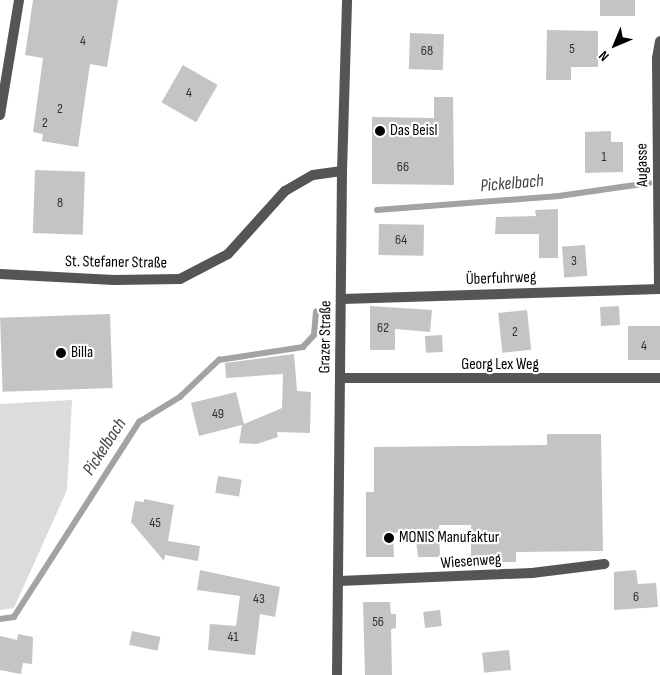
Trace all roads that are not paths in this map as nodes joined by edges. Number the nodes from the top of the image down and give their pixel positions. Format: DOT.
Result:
graph roads {
  1 [pos="19,0"];
  2 [pos="347,0"];
  3 [pos="660,41"];
  4 [pos="0,115"];
  5 [pos="342,171"];
  6 [pos="0,274"];
  7 [pos="660,289"];
  8 [pos="342,299"];
  9 [pos="340,378"];
  10 [pos="660,378"];
  11 [pos="604,564"];
  12 [pos="339,581"];
  13 [pos="337,675"];
  1 -- 4 [label="street"];
  2 -- 5 [label="street, Grazer Straße"];
  3 -- 7 [label="street, Augasse"];
  5 -- 6 [label="street, St. Stefaner Straße"];
  5 -- 8 [label="street, Grazer Straße"];
  7 -- 8 [label="street, Überfuhrweg"];
  8 -- 9 [label="street, Grazer Straße"];
  9 -- 10 [label="street, Georg Lex Weg"];
  9 -- 12 [label="street, Grazer Straße"];
  11 -- 12 [label="street, Wiesenweg"];
  12 -- 13 [label="street, Grazer Straße"];
}
